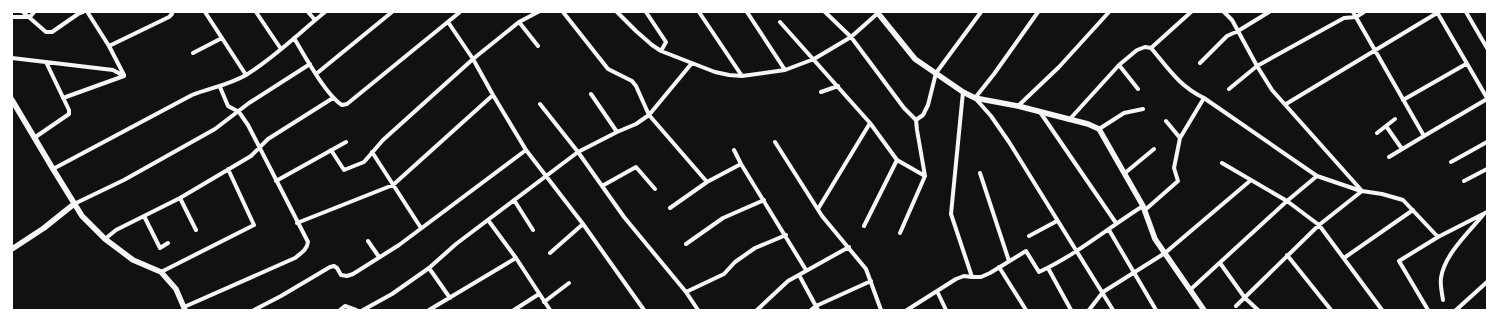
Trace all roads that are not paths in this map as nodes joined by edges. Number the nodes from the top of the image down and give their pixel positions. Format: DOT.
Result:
graph roads {
  1 [pos="23,12"];
  2 [pos="34,12"];
  3 [pos="86,12"];
  4 [pos="171,12"];
  5 [pos="205,12"];
  6 [pos="256,12"];
  7 [pos="308,12"];
  8 [pos="325,12"];
  9 [pos="392,12"];
  10 [pos="460,12"];
  11 [pos="538,12"];
  12 [pos="563,12"];
  13 [pos="618,12"];
  14 [pos="646,12"];
  15 [pos="699,12"];
  16 [pos="747,12"];
  17 [pos="825,12"];
  18 [pos="981,12"];
  19 [pos="1038,12"];
  20 [pos="1110,12"];
  21 [pos="1191,12"];
  22 [pos="1224,12"];
  23 [pos="1269,12"];
  24 [pos="1353,12"];
  25 [pos="1364,12"];
  26 [pos="1466,12"];
  27 [pos="877,13"];
  28 [pos="1437,13"];
  29 [pos="30,17"];
  30 [pos="1356,17"];
  31 [pos="12,18"];
  32 [pos="315,20"];
  33 [pos="448,22"];
  34 [pos="519,22"];
  35 [pos="780,22"];
  36 [pos="1238,31"];
  37 [pos="851,37"];
  38 [pos="222,38"];
  39 [pos="294,38"];
  40 [pos="109,46"];
  41 [pos="538,46"];
  42 [pos="1151,48"];
  43 [pos="1487,48"];
  44 [pos="281,49"];
  45 [pos="661,51"];
  46 [pos="1375,51"];
  47 [pos="194,53"];
  48 [pos="12,58"];
  49 [pos="473,59"];
  50 [pos="814,59"];
  51 [pos="46,62"];
  52 [pos="692,63"];
  53 [pos="1200,63"];
  54 [pos="310,64"];
  55 [pos="1466,64"];
  56 [pos="1119,65"];
  57 [pos="1257,66"];
  58 [pos="785,70"];
  59 [pos="936,73"];
  60 [pos="316,74"];
  61 [pos="246,75"];
  62 [pos="124,76"];
  63 [pos="742,76"];
  64 [pos="838,86"];
  65 [pos="220,87"];
  66 [pos="1229,88"];
  67 [pos="1138,89"];
  68 [pos="821,92"];
  69 [pos="963,92"];
  70 [pos="591,94"];
  71 [pos="493,95"];
  72 [pos="63,98"];
  73 [pos="334,98"];
  74 [pos="975,98"];
  75 [pos="1204,98"];
  76 [pos="1487,99"];
  77 [pos="12,100"];
  78 [pos="1403,100"];
  79 [pos="540,104"];
  80 [pos="1286,104"];
  81 [pos="1018,106"];
  82 [pos="1143,109"];
  83 [pos="239,112"];
  84 [pos="1040,112"];
  85 [pos="649,115"];
  86 [pos="1395,119"];
  87 [pos="916,120"];
  88 [pos="1069,120"];
  89 [pos="1166,122"];
  90 [pos="870,123"];
  91 [pos="1386,126"];
  92 [pos="1099,129"];
  93 [pos="617,132"];
  94 [pos="1376,133"];
  95 [pos="1424,136"];
  96 [pos="34,138"];
  97 [pos="1180,138"];
  98 [pos="346,142"];
  99 [pos="776,142"];
  100 [pos="1487,142"];
  101 [pos="260,146"];
  102 [pos="1154,149"];
  103 [pos="1402,149"];
  104 [pos="331,150"];
  105 [pos="526,150"];
  106 [pos="734,150"];
  107 [pos="372,152"];
  108 [pos="578,152"];
  109 [pos="1389,158"];
  110 [pos="897,160"];
  111 [pos="1451,162"];
  112 [pos="1222,163"];
  113 [pos="741,164"];
  114 [pos="53,169"];
  115 [pos="228,169"];
  116 [pos="1487,169"];
  117 [pos="980,172"];
  118 [pos="1124,173"];
  119 [pos="546,176"];
  120 [pos="925,176"];
  121 [pos="1317,176"];
  122 [pos="1251,180"];
  123 [pos="276,181"];
  124 [pos="706,182"];
  125 [pos="1464,182"];
  126 [pos="393,185"];
  127 [pos="602,186"];
  128 [pos="655,189"];
  129 [pos="1362,191"];
  130 [pos="180,198"];
  131 [pos="514,200"];
  132 [pos="764,200"];
  133 [pos="1287,201"];
  134 [pos="74,204"];
  135 [pos="670,208"];
  136 [pos="1144,208"];
  137 [pos="818,209"];
  138 [pos="1413,210"];
  139 [pos="1485,213"];
  140 [pos="144,216"];
  141 [pos="488,220"];
  142 [pos="1057,221"];
  143 [pos="1116,223"];
  144 [pos="297,224"];
  145 [pos="583,224"];
  146 [pos="1319,225"];
  147 [pos="864,226"];
  148 [pos="421,228"];
  149 [pos="196,230"];
  150 [pos="533,230"];
  151 [pos="1109,230"];
  152 [pos="900,233"];
  153 [pos="786,235"];
  154 [pos="1029,236"];
  155 [pos="1438,237"];
  156 [pos="105,239"];
  157 [pos="368,241"];
  158 [pos="168,243"];
  159 [pos="686,244"];
  160 [pos="849,247"];
  161 [pos="12,249"];
  162 [pos="1077,251"];
  163 [pos="550,252"];
  164 [pos="1164,253"];
  165 [pos="1287,255"];
  166 [pos="379,257"];
  167 [pos="516,258"];
  168 [pos="1344,258"];
  169 [pos="1009,261"];
  170 [pos="1220,263"];
  171 [pos="428,268"];
  172 [pos="999,268"];
  173 [pos="1048,268"];
  174 [pos="806,270"];
  175 [pos="161,272"];
  176 [pos="1134,272"];
  177 [pos="799,275"];
  178 [pos="972,278"];
  179 [pos="871,281"];
  180 [pos="1487,282"];
  181 [pos="569,283"];
  182 [pos="1190,290"];
  183 [pos="937,291"];
  184 [pos="686,292"];
  185 [pos="1102,292"];
  186 [pos="538,294"];
  187 [pos="450,298"];
  188 [pos="1245,298"];
  189 [pos="1443,300"];
  190 [pos="544,302"];
  191 [pos="1236,306"];
  192 [pos="817,308"];
  193 [pos="184,309"];
  194 [pos="257,309"];
  195 [pos="435,309"];
  196 [pos="340,310"];
  197 [pos="356,310"];
  198 [pos="363,310"];
  199 [pos="429,310"];
  200 [pos="514,310"];
  201 [pos="550,310"];
  202 [pos="644,310"];
  203 [pos="698,310"];
  204 [pos="757,310"];
  205 [pos="812,310"];
  206 [pos="881,310"];
  207 [pos="907,310"];
  208 [pos="946,310"];
  209 [pos="1026,310"];
  210 [pos="1070,310"];
  211 [pos="1089,310"];
  212 [pos="1113,310"];
  213 [pos="1156,310"];
  214 [pos="1204,310"];
  215 [pos="1258,310"];
  216 [pos="1330,310"];
  217 [pos="1382,310"];
  218 [pos="1428,310"];
  219 [pos="1456,310"];
  1 -- 29 [label="street"];
  2 -- 29 [label="street"];
  3 -- 29 [label="street"];
  3 -- 40 [label="street"];
  4 -- 40 [label="street"];
  5 -- 38 [label="street"];
  6 -- 44 [label="street"];
  7 -- 32 [label="street"];
  8 -- 32 [label="street"];
  9 -- 60 [label="street"];
  10 -- 33 [label="street"];
  11 -- 34 [label="street"];
  12 -- 85 [label="street"];
  13 -- 45 [label="street"];
  14 -- 45 [label="street"];
  15 -- 63 [label="street"];
  16 -- 58 [label="street"];
  17 -- 37 [label="street"];
  18 -- 59 [label="street"];
  19 -- 74 [label="street"];
  20 -- 81 [label="street"];
  21 -- 42 [label="street"];
  22 -- 36 [label="street"];
  23 -- 36 [label="street"];
  24 -- 30 [label="street"];
  25 -- 30 [label="street"];
  26 -- 43 [label="street"];
  27 -- 37 [label="street"];
  27 -- 59 [label="street"];
  28 -- 46 [label="street"];
  28 -- 55 [label="street"];
  29 -- 31 [label="street"];
  30 -- 46 [label="street"];
  30 -- 57 [label="street"];
  32 -- 39 [label="street"];
  33 -- 49 [label="street"];
  33 -- 73 [label="street"];
  34 -- 41 [label="street"];
  34 -- 49 [label="street"];
  35 -- 50 [label="street"];
  36 -- 53 [label="street"];
  36 -- 57 [label="street"];
  37 -- 50 [label="street"];
  37 -- 87 [label="street"];
  38 -- 47 [label="street"];
  38 -- 61 [label="street"];
  39 -- 44 [label="street"];
  39 -- 54 [label="street"];
  40 -- 62 [label="street"];
  42 -- 56 [label="street"];
  42 -- 75 [label="street"];
  44 -- 61 [label="street"];
  45 -- 52 [label="street"];
  46 -- 78 [label="street"];
  46 -- 80 [label="street"];
  48 -- 51 [label="street"];
  49 -- 71 [label="street"];
  49 -- 107 [label="street"];
  50 -- 58 [label="street"];
  50 -- 64 [label="street"];
  51 -- 62 [label="street"];
  51 -- 72 [label="street"];
  52 -- 63 [label="street"];
  52 -- 85 [label="street"];
  54 -- 60 [label="street"];
  54 -- 83 [label="street"];
  55 -- 76 [label="street"];
  55 -- 78 [label="street"];
  56 -- 67 [label="street"];
  56 -- 88 [label="street"];
  57 -- 66 [label="street"];
  57 -- 80 [label="street"];
  58 -- 63 [label="street"];
  59 -- 69 [label="street"];
  59 -- 87 [label="street"];
  60 -- 73 [label="street"];
  61 -- 65 [label="street"];
  62 -- 72 [label="street"];
  64 -- 68 [label="street"];
  64 -- 90 [label="street"];
  65 -- 83 [label="street"];
  65 -- 114 [label="street"];
  69 -- 74 [label="street"];
  69 -- 178 [label="street"];
  70 -- 93 [label="street"];
  71 -- 105 [label="street"];
  71 -- 126 [label="street"];
  72 -- 96 [label="street"];
  73 -- 101 [label="street"];
  74 -- 81 [label="street"];
  74 -- 142 [label="street"];
  75 -- 97 [label="street"];
  75 -- 121 [label="street"];
  76 -- 95 [label="street"];
  77 -- 96 [label="street"];
  78 -- 95 [label="street"];
  79 -- 108 [label="street"];
  80 -- 129 [label="street"];
  81 -- 84 [label="street"];
  82 -- 92 [label="street"];
  83 -- 101 [label="street"];
  83 -- 134 [label="street"];
  84 -- 88 [label="street"];
  84 -- 143 [label="street"];
  85 -- 93 [label="street"];
  85 -- 124 [label="street"];
  86 -- 91 [label="street"];
  87 -- 120 [label="street"];
  88 -- 92 [label="street"];
  89 -- 97 [label="street"];
  90 -- 110 [label="street"];
  90 -- 137 [label="street"];
  91 -- 94 [label="street"];
  91 -- 103 [label="street"];
  92 -- 118 [label="street"];
  93 -- 108 [label="street"];
  95 -- 103 [label="street"];
  96 -- 114 [label="street"];
  97 -- 136 [label="street"];
  98 -- 104 [label="street"];
  99 -- 137 [label="street"];
  100 -- 111 [label="street"];
  101 -- 115 [label="street"];
  101 -- 123 [label="street"];
  102 -- 118 [label="street"];
  103 -- 109 [label="street"];
  104 -- 107 [label="street"];
  104 -- 123 [label="street"];
  105 -- 119 [label="street"];
  105 -- 148 [label="street"];
  106 -- 113 [label="street"];
  107 -- 126 [label="street"];
  108 -- 119 [label="street"];
  108 -- 127 [label="street"];
  110 -- 120 [label="street"];
  110 -- 147 [label="street"];
  112 -- 122 [label="street"];
  113 -- 124 [label="street"];
  113 -- 132 [label="street"];
  114 -- 134 [label="street"];
  115 -- 130 [label="street"];
  115 -- 175 [label="street"];
  116 -- 125 [label="street"];
  117 -- 169 [label="street"];
  118 -- 136 [label="street"];
  119 -- 131 [label="street"];
  119 -- 145 [label="street"];
  120 -- 152 [label="street"];
  121 -- 129 [label="street"];
  121 -- 133 [label="street"];
  122 -- 133 [label="street"];
  122 -- 164 [label="street"];
  123 -- 144 [label="street"];
  124 -- 135 [label="street"];
  126 -- 144 [label="street"];
  126 -- 148 [label="street"];
  127 -- 128 [label="street"];
  127 -- 184 [label="street"];
  129 -- 138 [label="street"];
  129 -- 146 [label="street"];
  130 -- 140 [label="street"];
  130 -- 149 [label="street"];
  131 -- 141 [label="street"];
  131 -- 150 [label="street"];
  132 -- 153 [label="street"];
  132 -- 159 [label="street"];
  133 -- 146 [label="street"];
  133 -- 170 [label="street"];
  134 -- 156 [label="street"];
  134 -- 161 [label="street"];
  136 -- 143 [label="street"];
  136 -- 164 [label="street"];
  137 -- 160 [label="street"];
  138 -- 155 [label="street"];
  138 -- 168 [label="street"];
  139 -- 155 [label="street"];
  139 -- 189 [label="street"];
  140 -- 156 [label="street"];
  140 -- 158 [label="street"];
  141 -- 167 [label="street"];
  141 -- 171 [label="street"];
  142 -- 154 [label="street"];
  142 -- 162 [label="street"];
  143 -- 151 [label="street"];
  144 -- 193 [label="street"];
  145 -- 163 [label="street"];
  145 -- 202 [label="street"];
  146 -- 165 [label="street"];
  146 -- 168 [label="street"];
  148 -- 166 [label="street"];
  151 -- 162 [label="street"];
  151 -- 176 [label="street"];
  153 -- 174 [label="street"];
  153 -- 184 [label="street"];
  155 -- 218 [label="street"];
  156 -- 175 [label="street"];
  157 -- 166 [label="street"];
  160 -- 174 [label="street"];
  160 -- 179 [label="street"];
  162 -- 173 [label="street"];
  162 -- 185 [label="street"];
  164 -- 176 [label="street"];
  164 -- 182 [label="street"];
  165 -- 188 [label="street"];
  165 -- 216 [label="street"];
  166 -- 194 [label="street"];
  167 -- 186 [label="street"];
  167 -- 187 [label="street"];
  168 -- 217 [label="street"];
  169 -- 172 [label="street"];
  169 -- 173 [label="street"];
  170 -- 182 [label="street"];
  170 -- 188 [label="street"];
  171 -- 187 [label="street"];
  171 -- 198 [label="street"];
  172 -- 178 [label="street"];
  172 -- 209 [label="street"];
  173 -- 210 [label="street"];
  174 -- 177 [label="street"];
  175 -- 193 [label="street"];
  176 -- 185 [label="street"];
  176 -- 213 [label="street"];
  177 -- 192 [label="street"];
  177 -- 204 [label="street"];
  178 -- 183 [label="street"];
  179 -- 192 [label="street"];
  179 -- 206 [label="street"];
  180 -- 219 [label="street"];
  181 -- 190 [label="street"];
  182 -- 214 [label="street"];
  183 -- 207 [label="street"];
  183 -- 208 [label="street"];
  184 -- 203 [label="street"];
  185 -- 211 [label="street"];
  185 -- 212 [label="street"];
  186 -- 190 [label="street"];
  186 -- 200 [label="street"];
  187 -- 195 [label="street"];
  188 -- 191 [label="street"];
  188 -- 215 [label="street"];
  190 -- 201 [label="street"];
  192 -- 205 [label="street"];
  195 -- 199 [label="street"];
  196 -- 197 [label="street"];
}
